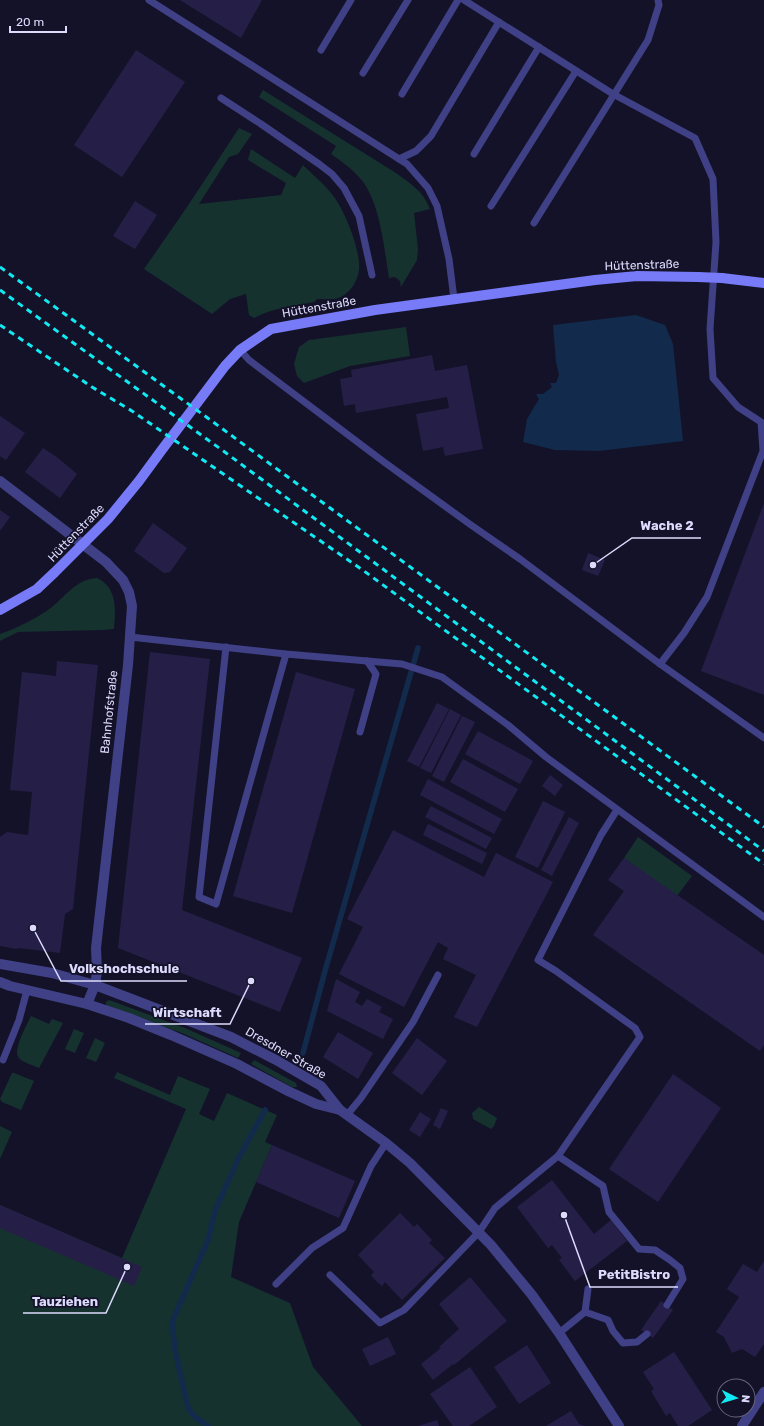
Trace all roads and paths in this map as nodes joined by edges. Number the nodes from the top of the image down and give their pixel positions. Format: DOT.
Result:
graph roads {
  1 [pos="149,0"];
  2 [pos="351,0"];
  3 [pos="408,0"];
  4 [pos="458,0"];
  5 [pos="464,0"];
  6 [pos="658,0"];
  7 [pos="499,22"];
  8 [pos="539,47"];
  9 [pos="321,50"];
  10 [pos="576,71"];
  11 [pos="363,73"];
  12 [pos="402,94"];
  13 [pos="613,94"];
  14 [pos="221,98"];
  15 [pos="474,154"];
  16 [pos="399,159"];
  17 [pos="491,206"];
  18 [pos="534,223"];
  19 [pos="372,275"];
  20 [pos="764,283"];
  21 [pos="454,299"];
  22 [pos="240,350"];
  23 [pos="762,420"];
  24 [pos="0,481"];
  25 [pos="84,544"];
  26 [pos="0,610"];
  27 [pos="130,637"];
  28 [pos="226,646"];
  29 [pos="286,654"];
  30 [pos="367,661"];
  31 [pos="660,664"];
  32 [pos="360,732"];
  33 [pos="764,738"];
  34 [pos="617,810"];
  35 [pos="764,917"];
  36 [pos="0,964"];
  37 [pos="438,975"];
  38 [pos="0,982"];
  39 [pos="95,985"];
  40 [pos="27,990"];
  41 [pos="88,1004"];
  42 [pos="3,1060"];
  43 [pos="344,1113"];
  44 [pos="386,1143"];
  45 [pos="558,1156"];
  46 [pos="479,1232"];
  47 [pos="330,1275"];
  48 [pos="276,1284"];
  49 [pos="588,1290"];
  50 [pos="667,1306"];
  51 [pos="585,1312"];
  52 [pos="559,1333"];
  53 [pos="647,1334"];
  54 [pos="764,1392"];
  55 [pos="619,1426"];
  56 [pos="742,1426"];
  1 -- 16 [label="lane"];
  2 -- 9 [label="lane"];
  3 -- 11 [label="lane"];
  4 -- 12 [label="lane"];
  5 -- 7 [label="lane"];
  6 -- 13 [label="lane"];
  7 -- 8 [label="lane"];
  7 -- 16 [label="lane"];
  8 -- 10 [label="lane"];
  8 -- 15 [label="lane"];
  10 -- 13 [label="lane"];
  10 -- 17 [label="lane"];
  13 -- 18 [label="lane"];
  13 -- 23 [label="lane"];
  14 -- 19 [label="lane"];
  16 -- 21 [label="lane"];
  20 -- 21 [label="main road, Hüttenstraße, bridge"];
  21 -- 22 [label="main road, Hüttenstraße"];
  22 -- 25 [label="main road, Hüttenstraße"];
  22 -- 31 [label="lane"];
  23 -- 31 [label="lane"];
  24 -- 25 [label="street, Bahnhofstraße"];
  25 -- 26 [label="main road, Hüttenstraße"];
  25 -- 27 [label="street, Bahnhofstraße"];
  27 -- 28 [label="lane"];
  27 -- 39 [label="street, Bahnhofstraße"];
  28 -- 29 [label="lane"];
  28 -- 29 [label="lane"];
  29 -- 30 [label="lane"];
  30 -- 32 [label="lane"];
  30 -- 34 [label="lane"];
  31 -- 33 [label="lane"];
  34 -- 35 [label="lane"];
  34 -- 45 [label="lane"];
  36 -- 39 [label="street, Dresdner Straße"];
  37 -- 43 [label="lane"];
  38 -- 40 [label="street"];
  39 -- 41 [label="street, Bahnhofstraße"];
  39 -- 43 [label="street, Dresdner Straße"];
  40 -- 41 [label="street"];
  40 -- 42 [label="lane"];
  41 -- 43 [label="street"];
  43 -- 44 [label="street"];
  44 -- 46 [label="street"];
  44 -- 48 [label="lane"];
  45 -- 46 [label="lane"];
  45 -- 50 [label="lane"];
  46 -- 47 [label="lane"];
  46 -- 52 [label="street"];
  49 -- 51 [label="lane"];
  51 -- 52 [label="lane"];
  51 -- 53 [label="lane"];
  52 -- 55 [label="street"];
  54 -- 56 [label="street"];
}
